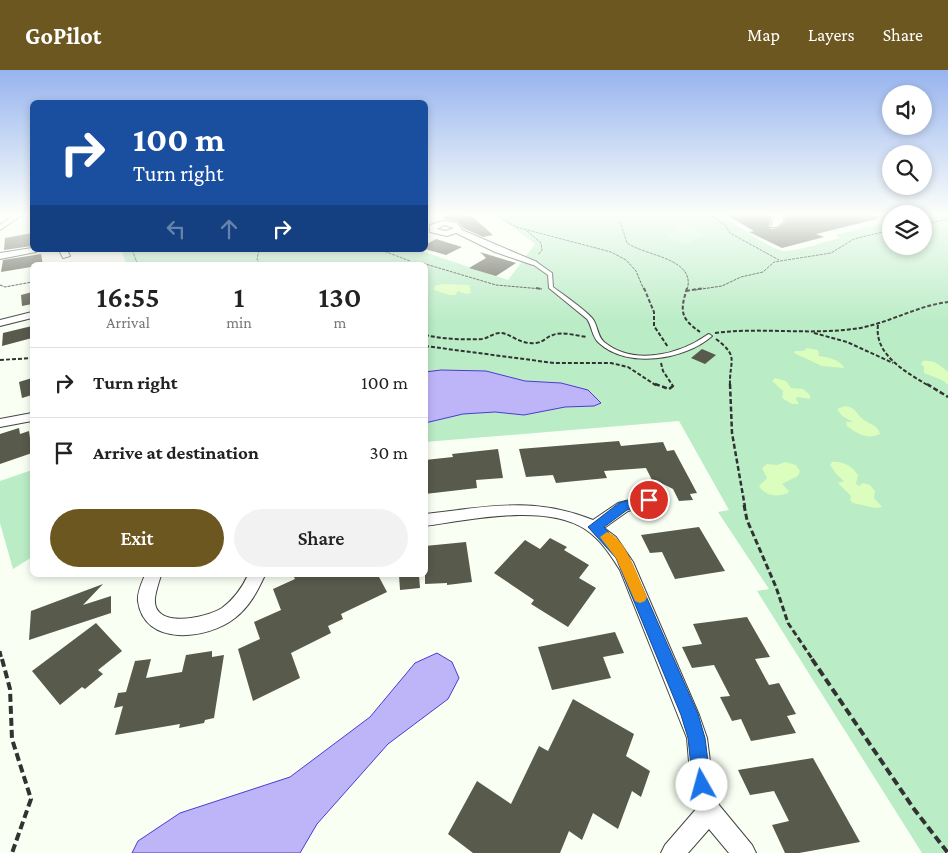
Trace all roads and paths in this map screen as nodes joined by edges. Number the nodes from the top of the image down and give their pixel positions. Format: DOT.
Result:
graph roads {
  1 [pos="497,250"];
  2 [pos="542,250"];
  3 [pos="602,250"];
  4 [pos="645,250"];
  5 [pos="760,250"];
  6 [pos="837,250"];
  7 [pos="30,251"];
  8 [pos="386,252"];
  9 [pos="0,256"];
  10 [pos="780,261"];
  11 [pos="412,262"];
  12 [pos="533,262"];
  13 [pos="428,264"];
  14 [pos="30,282"];
  15 [pos="0,284"];
  16 [pos="556,292"];
  17 [pos="686,292"];
  18 [pos="948,302"];
  19 [pos="30,316"];
  20 [pos="0,323"];
  21 [pos="878,325"];
  22 [pos="810,332"];
  23 [pos="428,336"];
  24 [pos="709,336"];
  25 [pos="598,338"];
  26 [pos="428,346"];
  27 [pos="673,354"];
  28 [pos="661,356"];
  29 [pos="30,358"];
  30 [pos="0,360"];
  31 [pos="900,366"];
  32 [pos="948,397"];
  33 [pos="30,417"];
  34 [pos="0,423"];
  35 [pos="649,500"];
  36 [pos="428,520"];
  37 [pos="594,527"];
  38 [pos="152,577"];
  39 [pos="256,577"];
  40 [pos="0,651"];
  41 [pos="709,810"];
  42 [pos="12,853"];
  43 [pos="673,853"];
  44 [pos="744,853"];
  45 [pos="948,853"];
  1 -- 12 [label="street"];
  2 -- 12 [label="path"];
  3 -- 27 [label="path"];
  4 -- 17 [label="path"];
  5 -- 10 [label="path"];
  6 -- 10 [label="path"];
  7 -- 9 [label="street"];
  8 -- 11 [label="path"];
  10 -- 17 [label="path"];
  12 -- 16 [label="lane"];
  13 -- 16 [label="path"];
  14 -- 15 [label="path"];
  16 -- 25 [label="lane"];
  17 -- 24 [label="path"];
  18 -- 21 [label="path"];
  19 -- 20 [label="street"];
  21 -- 22 [label="path"];
  21 -- 31 [label="path"];
  22 -- 24 [label="path"];
  22 -- 31 [label="path"];
  23 -- 25 [label="path"];
  24 -- 27 [label="lane"];
  24 -- 45 [label="path"];
  25 -- 28 [label="lane"];
  26 -- 28 [label="path"];
  27 -- 28 [label="lane"];
  29 -- 30 [label="path"];
  31 -- 32 [label="path"];
  33 -- 34 [label="street"];
  35 -- 37 [label="street"];
  36 -- 37 [label="street"];
  37 -- 41 [label="street"];
  38 -- 39 [label="street"];
  40 -- 42 [label="path"];
  41 -- 43 [label="street"];
  41 -- 44 [label="street"];
}
